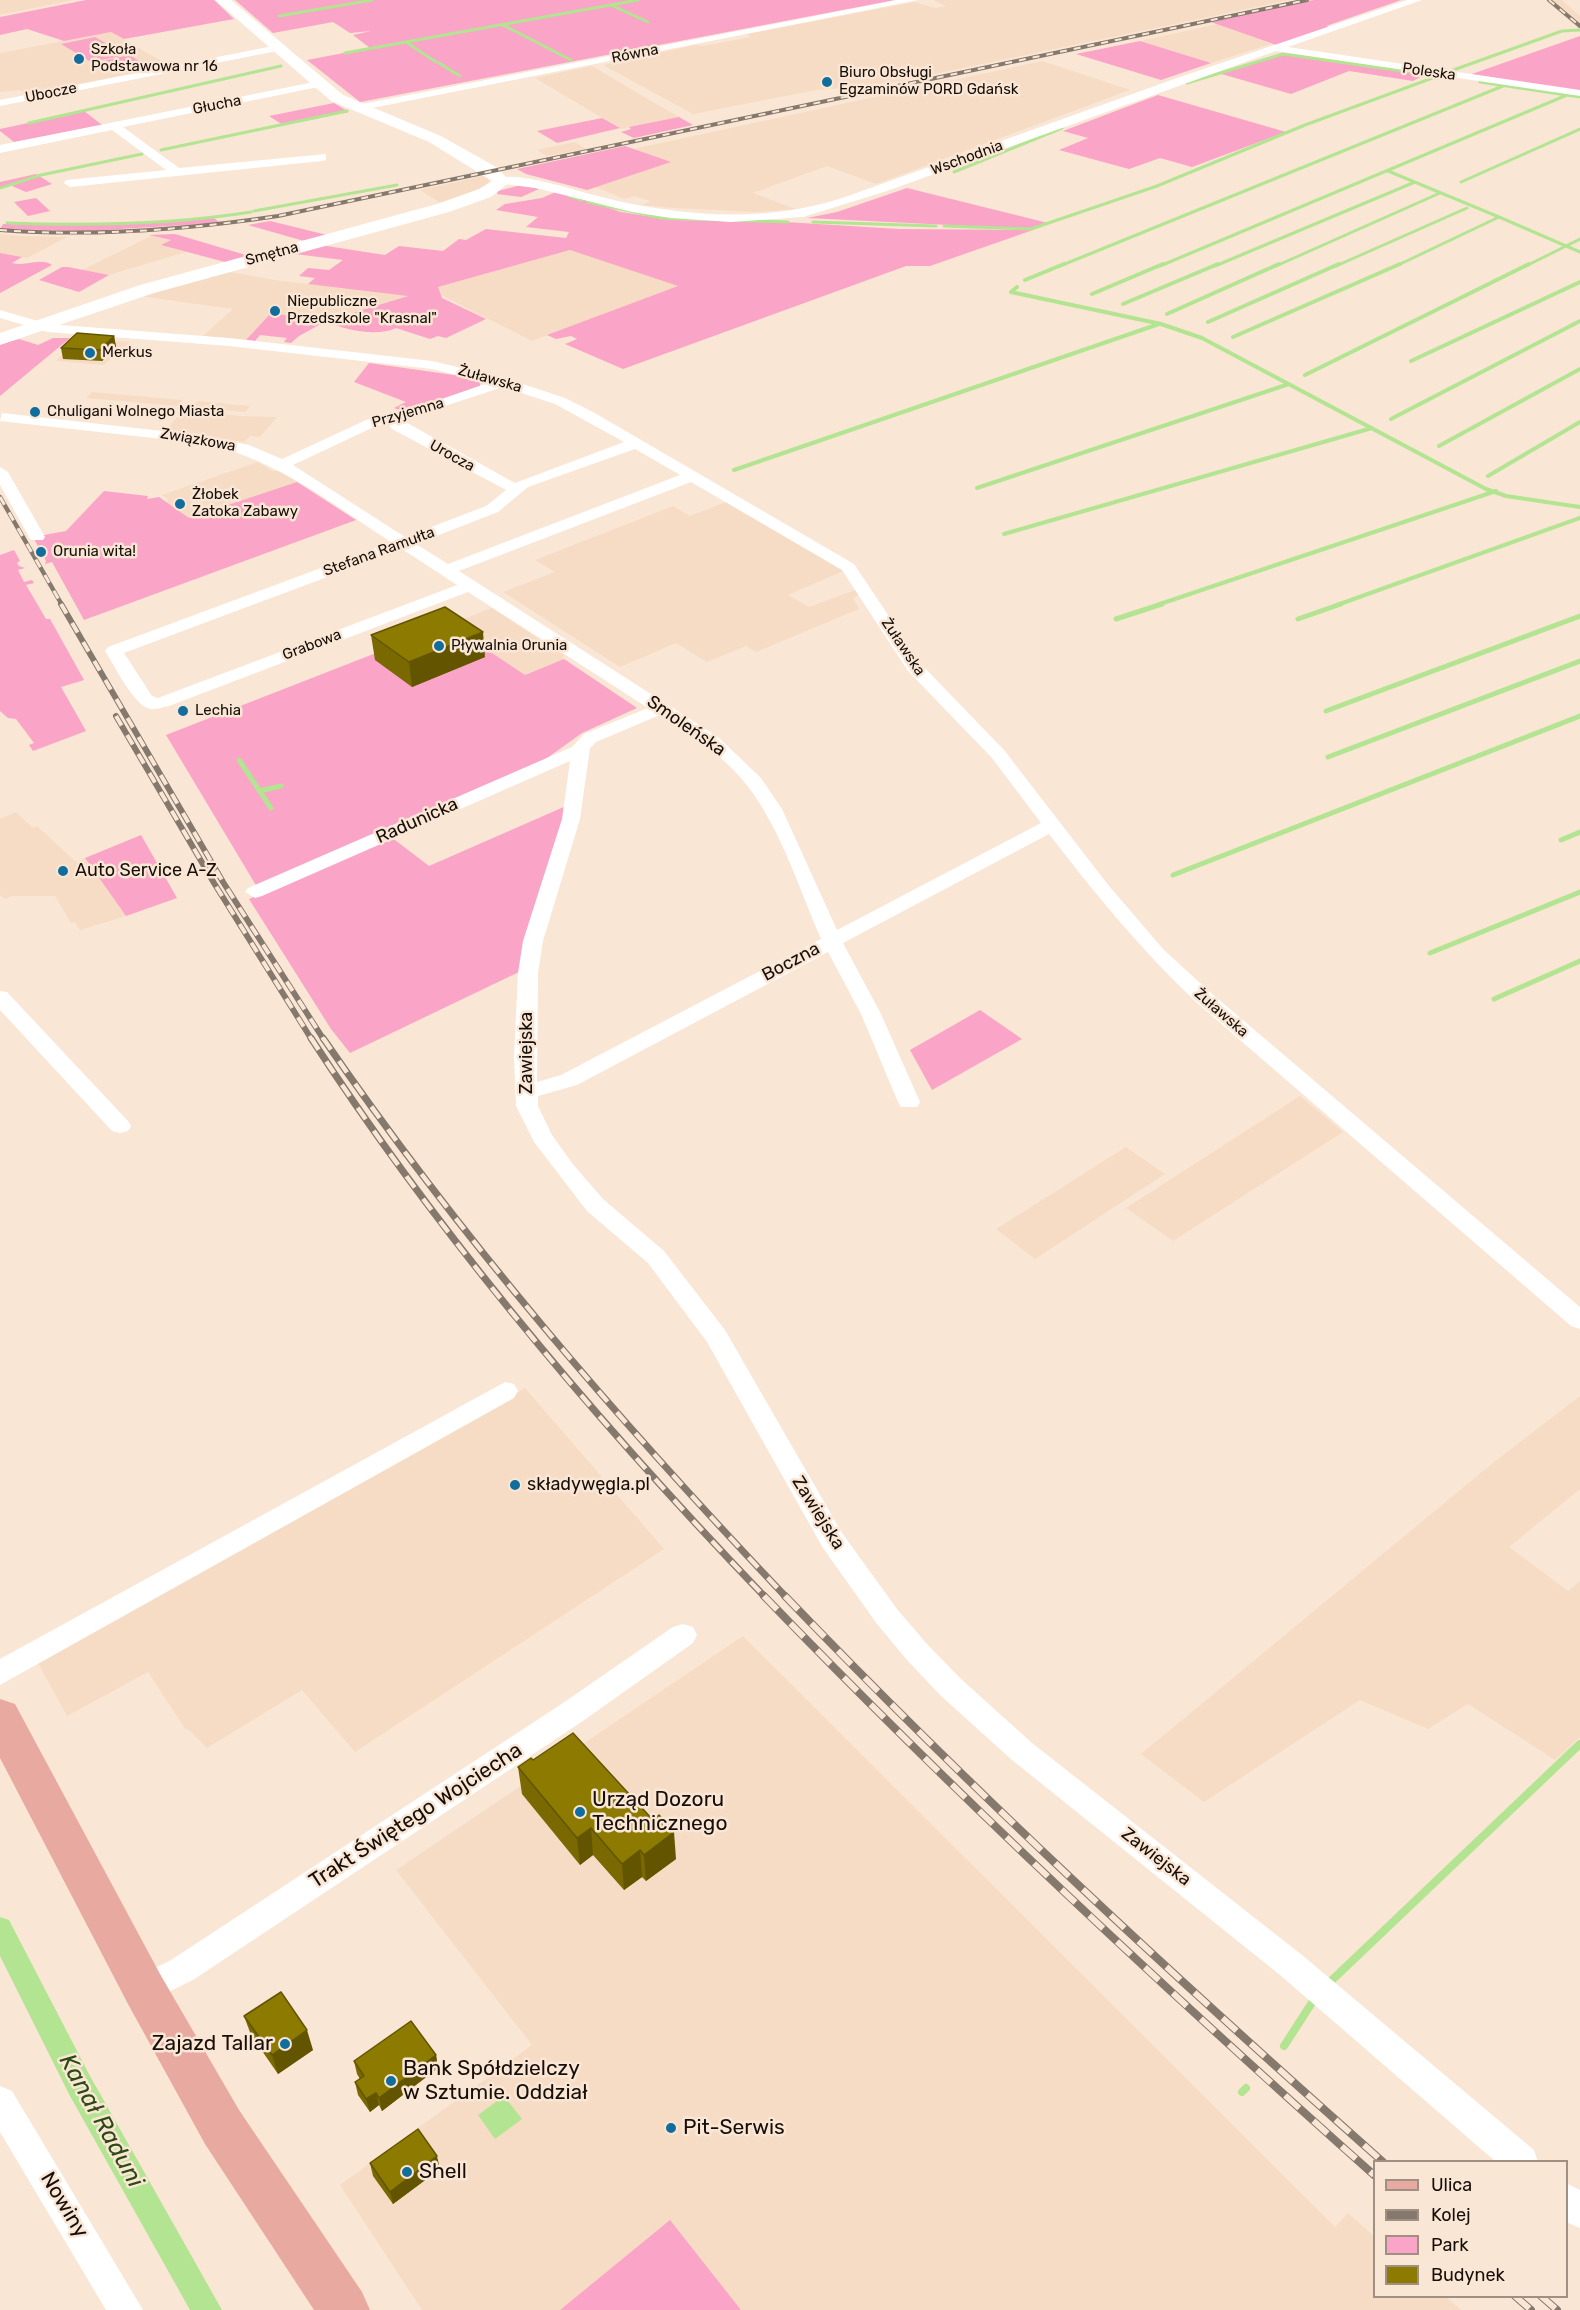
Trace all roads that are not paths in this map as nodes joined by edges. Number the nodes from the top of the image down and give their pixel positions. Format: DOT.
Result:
graph roads {
  1 [pos="222,0"];
  2 [pos="913,0"];
  3 [pos="1417,0"];
  4 [pos="278,48"];
  5 [pos="1278,49"];
  6 [pos="319,84"];
  7 [pos="1580,93"];
  8 [pos="0,103"];
  9 [pos="357,108"];
  10 [pos="114,126"];
  11 [pos="0,149"];
  12 [pos="322,157"];
  13 [pos="177,172"];
  14 [pos="503,180"];
  15 [pos="70,183"];
  16 [pos="0,314"];
  17 [pos="39,327"];
  18 [pos="0,339"];
  19 [pos="503,382"];
  20 [pos="2,417"];
  21 [pos="393,418"];
  22 [pos="638,443"];
  23 [pos="282,465"];
  24 [pos="0,472"];
  25 [pos="694,475"];
  26 [pos="517,489"];
  27 [pos="37,537"];
  28 [pos="405,542"];
  29 [pos="448,570"];
  30 [pos="471,585"];
  31 [pos="153,704"];
  32 [pos="662,708"];
  33 [pos="580,750"];
  34 [pos="1052,825"];
  35 [pos="255,892"];
  36 [pos="832,940"];
  37 [pos="0,997"];
  38 [pos="526,1090"];
  39 [pos="909,1102"];
  40 [pos="120,1126"];
  41 [pos="1580,1320"];
  42 [pos="505,1391"];
  43 [pos="683,1635"];
  44 [pos="0,1673"];
  45 [pos="0,1717"];
  46 [pos="144,1989"];
  47 [pos="0,2102"];
  48 [pos="1520,2160"];
  49 [pos="1568,2202"];
  50 [pos="1580,2211"];
  51 [pos="126,2310"];
  52 [pos="344,2310"];
  1 -- 4 [label="street"];
  2 -- 9 [label="street, Równa"];
  3 -- 5 [label="street, Wschodnia"];
  4 -- 6 [label="street"];
  4 -- 8 [label="street, Ubocze"];
  5 -- 7 [label="street, Poleska"];
  5 -- 14 [label="street, Wschodnia"];
  6 -- 9 [label="street"];
  6 -- 10 [label="street, Głucha"];
  9 -- 14 [label="street"];
  10 -- 11 [label="street, Głucha"];
  10 -- 13 [label="street"];
  12 -- 13 [label="street"];
  13 -- 15 [label="street"];
  14 -- 17 [label="street, Smętna"];
  16 -- 17 [label="street, Żuławska"];
  17 -- 18 [label="street, Smętna"];
  17 -- 19 [label="street, Żuławska"];
  19 -- 21 [label="street, Przyjemna"];
  19 -- 22 [label="street, Żuławska"];
  20 -- 23 [label="street, Związkowa"];
  21 -- 23 [label="street, Przyjemna"];
  21 -- 26 [label="street, Urocza"];
  22 -- 25 [label="street, Żuławska"];
  22 -- 26 [label="street, Stefana Ramułta"];
  23 -- 28 [label="street, Związkowa"];
  24 -- 27 [label="street"];
  25 -- 29 [label="street"];
  25 -- 34 [label="street, Żuławska"];
  26 -- 28 [label="street, Stefana Ramułta"];
  28 -- 29 [label="street, Smoleńska"];
  28 -- 31 [label="street, Stefana Ramułta"];
  29 -- 30 [label="street, Smoleńska"];
  30 -- 31 [label="street, Grabowa"];
  30 -- 32 [label="street, Smoleńska"];
  32 -- 33 [label="street"];
  32 -- 36 [label="street, Smoleńska"];
  33 -- 35 [label="street, Radunicka"];
  33 -- 38 [label="street, Zawiejska"];
  34 -- 36 [label="street, Boczna"];
  34 -- 41 [label="street, Żuławska"];
  36 -- 38 [label="street, Boczna"];
  36 -- 39 [label="street, Smoleńska"];
  37 -- 40 [label="street"];
  38 -- 48 [label="street, Zawiejska"];
  42 -- 44 [label="street"];
  43 -- 46 [label="street, Trakt Świętego Wojciecha"];
  45 -- 46 [label="main road"];
  46 -- 52 [label="main road"];
  47 -- 51 [label="street, Nowiny"];
  49 -- 50 [label="street"];
}
